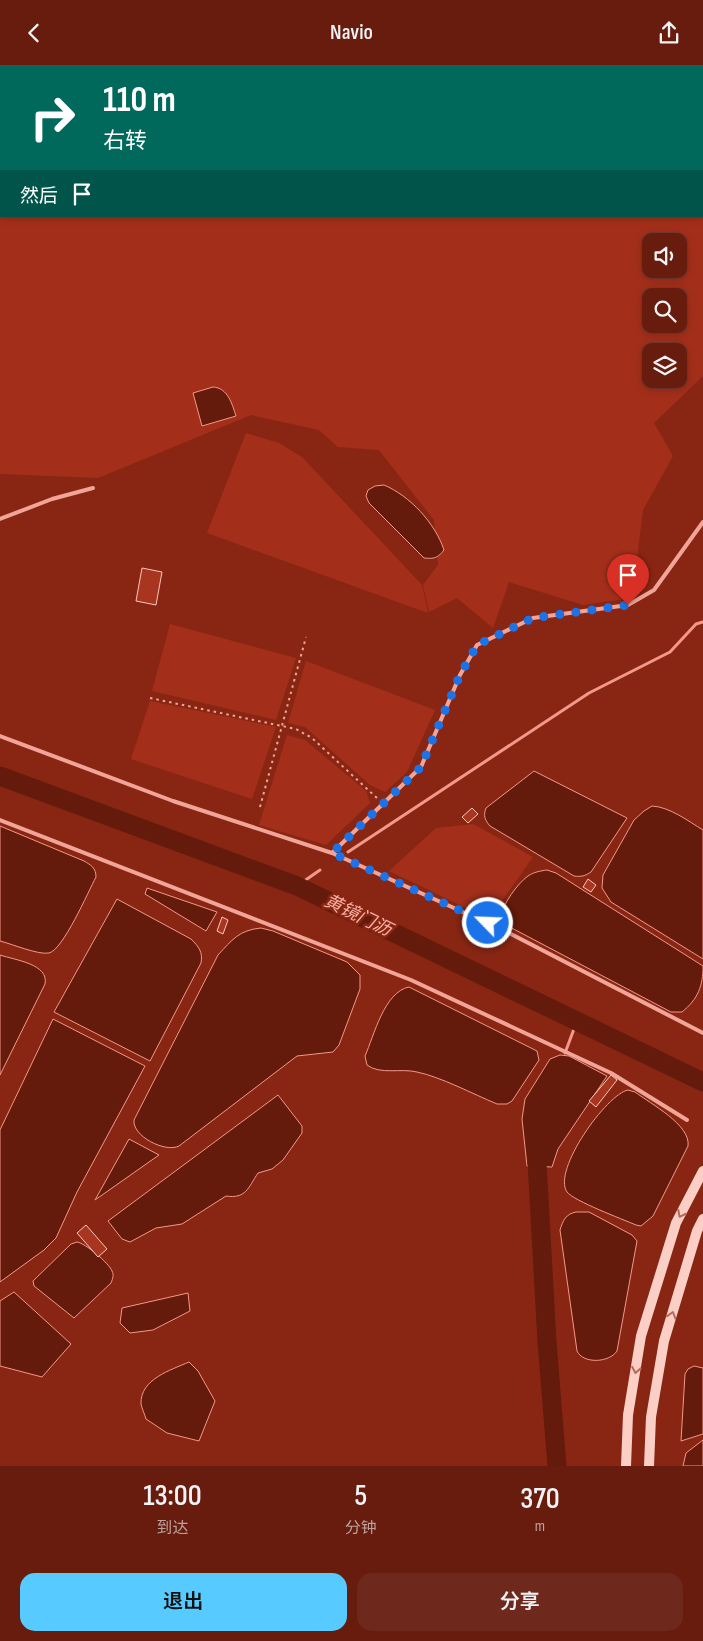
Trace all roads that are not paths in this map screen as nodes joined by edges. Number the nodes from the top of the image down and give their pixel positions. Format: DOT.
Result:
graph roads {
  1 [pos="93,488"];
  2 [pos="0,519"];
  3 [pos="703,521"];
  4 [pos="0,736"];
  5 [pos="0,820"];
  6 [pos="332,853"];
  7 [pos="703,1033"];
  8 [pos="687,1120"];
  9 [pos="703,1171"];
  10 [pos="703,1219"];
  11 [pos="626,1466"];
  12 [pos="649,1466"];
  1 -- 2 [label="lane"];
  3 -- 6 [label="lane"];
  4 -- 6 [label="lane"];
  5 -- 8 [label="lane"];
  6 -- 7 [label="lane"];
  9 -- 11 [label="main road, one-way"];
  12 -- 10 [label="main road, one-way"];
}
